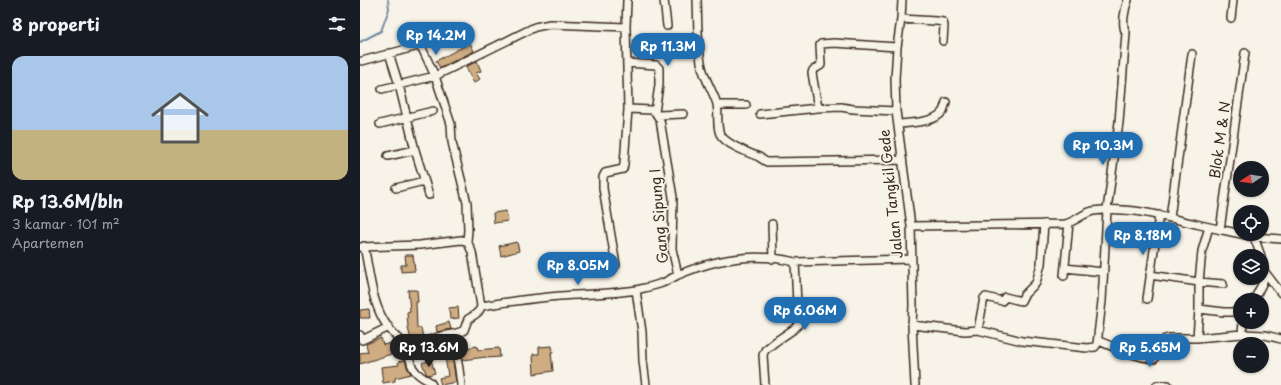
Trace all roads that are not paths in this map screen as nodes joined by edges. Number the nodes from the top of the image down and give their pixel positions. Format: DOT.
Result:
graph roads {
  1 [pos="627,0"];
  2 [pos="664,0"];
  3 [pos="697,0"];
  4 [pos="902,0"];
  5 [pos="1128,0"];
  6 [pos="1233,0"];
  7 [pos="1230,18"];
  8 [pos="901,19"];
  9 [pos="667,26"];
  10 [pos="626,27"];
  11 [pos="943,41"];
  12 [pos="898,47"];
  13 [pos="389,53"];
  14 [pos="1245,53"];
  15 [pos="1192,54"];
  16 [pos="362,61"];
  17 [pos="627,63"];
  18 [pos="435,76"];
  19 [pos="399,85"];
  20 [pos="382,89"];
  21 [pos="946,102"];
  22 [pos="717,105"];
  23 [pos="746,105"];
  24 [pos="818,108"];
  25 [pos="628,109"];
  26 [pos="433,111"];
  27 [pos="896,111"];
  28 [pos="656,113"];
  29 [pos="683,114"];
  30 [pos="760,114"];
  31 [pos="407,117"];
  32 [pos="380,124"];
  33 [pos="898,124"];
  34 [pos="415,150"];
  35 [pos="388,156"];
  36 [pos="902,160"];
  37 [pos="424,181"];
  38 [pos="396,188"];
  39 [pos="429,196"];
  40 [pos="1107,210"];
  41 [pos="1159,215"];
  42 [pos="1170,218"];
  43 [pos="1069,223"];
  44 [pos="772,224"];
  45 [pos="1044,224"];
  46 [pos="910,226"];
  47 [pos="1209,227"];
  48 [pos="1220,230"];
  49 [pos="1233,233"];
  50 [pos="1269,238"];
  51 [pos="1281,239"];
  52 [pos="467,241"];
  53 [pos="362,246"];
  54 [pos="773,259"];
  55 [pos="911,259"];
  56 [pos="795,262"];
  57 [pos="616,265"];
  58 [pos="1065,268"];
  59 [pos="1103,272"];
  60 [pos="678,275"];
  61 [pos="1150,275"];
  62 [pos="1064,276"];
  63 [pos="1269,277"];
  64 [pos="1199,282"];
  65 [pos="1223,284"];
  66 [pos="636,290"];
  67 [pos="1281,293"];
  68 [pos="1147,299"];
  69 [pos="481,306"];
  70 [pos="1199,309"];
  71 [pos="1233,312"];
  72 [pos="912,325"];
  73 [pos="389,327"];
  74 [pos="1242,329"];
  75 [pos="978,330"];
  76 [pos="453,334"];
  77 [pos="1242,334"];
  78 [pos="1197,338"];
  79 [pos="361,339"];
  80 [pos="1281,339"];
  81 [pos="1099,341"];
  82 [pos="410,349"];
  83 [pos="432,385"];
  84 [pos="461,385"];
  85 [pos="646,385"];
  86 [pos="765,385"];
  87 [pos="915,385"];
  88 [pos="1157,385"];
  89 [pos="1168,385"];
  1 -- 10 [label="street"];
  2 -- 9 [label="street"];
  3 -- 22 [label="street"];
  4 -- 8 [label="street, Jalan Tangkil Gede"];
  5 -- 40 [label="street"];
  6 -- 7 [label="street"];
  8 -- 11 [label="street"];
  8 -- 12 [label="street, Jalan Tangkil Gede"];
  10 -- 17 [label="street"];
  10 -- 18 [label="street"];
  12 -- 24 [label="street"];
  12 -- 27 [label="street, Jalan Tangkil Gede"];
  13 -- 16 [label="street"];
  13 -- 18 [label="street"];
  13 -- 19 [label="street"];
  14 -- 48 [label="street, Blok M & N"];
  15 -- 42 [label="street"];
  17 -- 25 [label="street"];
  17 -- 28 [label="street"];
  18 -- 19 [label="street"];
  18 -- 52 [label="street"];
  19 -- 20 [label="street"];
  19 -- 31 [label="street"];
  21 -- 33 [label="street"];
  22 -- 23 [label="street"];
  22 -- 36 [label="street"];
  24 -- 27 [label="street"];
  24 -- 30 [label="street"];
  25 -- 28 [label="street"];
  25 -- 57 [label="street"];
  26 -- 31 [label="street"];
  27 -- 33 [label="street, Jalan Tangkil Gede"];
  28 -- 29 [label="street"];
  28 -- 60 [label="street, Gang Sipung I"];
  31 -- 32 [label="street"];
  31 -- 34 [label="street"];
  33 -- 36 [label="street, Jalan Tangkil Gede"];
  34 -- 35 [label="street"];
  34 -- 37 [label="street"];
  36 -- 46 [label="street, Jalan Tangkil Gede"];
  37 -- 38 [label="street"];
  37 -- 39 [label="street"];
  40 -- 41 [label="street"];
  40 -- 43 [label="street"];
  40 -- 59 [label="street"];
  41 -- 42 [label="street"];
  41 -- 61 [label="street"];
  42 -- 47 [label="street"];
  43 -- 45 [label="street"];
  43 -- 58 [label="street"];
  44 -- 54 [label="street"];
  45 -- 46 [label="street"];
  45 -- 75 [label="street"];
  46 -- 55 [label="street, Jalan Tangkil Gede"];
  47 -- 48 [label="street"];
  47 -- 64 [label="street"];
  48 -- 49 [label="street"];
  50 -- 51 [label="street"];
  52 -- 53 [label="street"];
  52 -- 69 [label="street"];
  53 -- 73 [label="street"];
  54 -- 56 [label="street"];
  54 -- 60 [label="street"];
  55 -- 56 [label="street"];
  55 -- 72 [label="street, Jalan Tangkil Gede"];
  56 -- 86 [label="street"];
  58 -- 59 [label="street"];
  58 -- 62 [label="street"];
  59 -- 81 [label="street"];
  60 -- 66 [label="street"];
  61 -- 64 [label="street"];
  61 -- 68 [label="street"];
  63 -- 67 [label="street"];
  64 -- 65 [label="street"];
  64 -- 70 [label="street"];
  66 -- 69 [label="street"];
  66 -- 85 [label="street"];
  69 -- 76 [label="street"];
  70 -- 71 [label="street"];
  70 -- 78 [label="street"];
  72 -- 75 [label="street"];
  72 -- 87 [label="street, Jalan Tangkil Gede"];
  73 -- 79 [label="street"];
  73 -- 82 [label="street"];
  74 -- 77 [label="street"];
  75 -- 81 [label="street"];
  76 -- 82 [label="street"];
  76 -- 84 [label="street"];
  77 -- 78 [label="street"];
  77 -- 80 [label="street"];
  78 -- 81 [label="street"];
  82 -- 83 [label="street"];
  88 -- 89 [label="street"];
}
